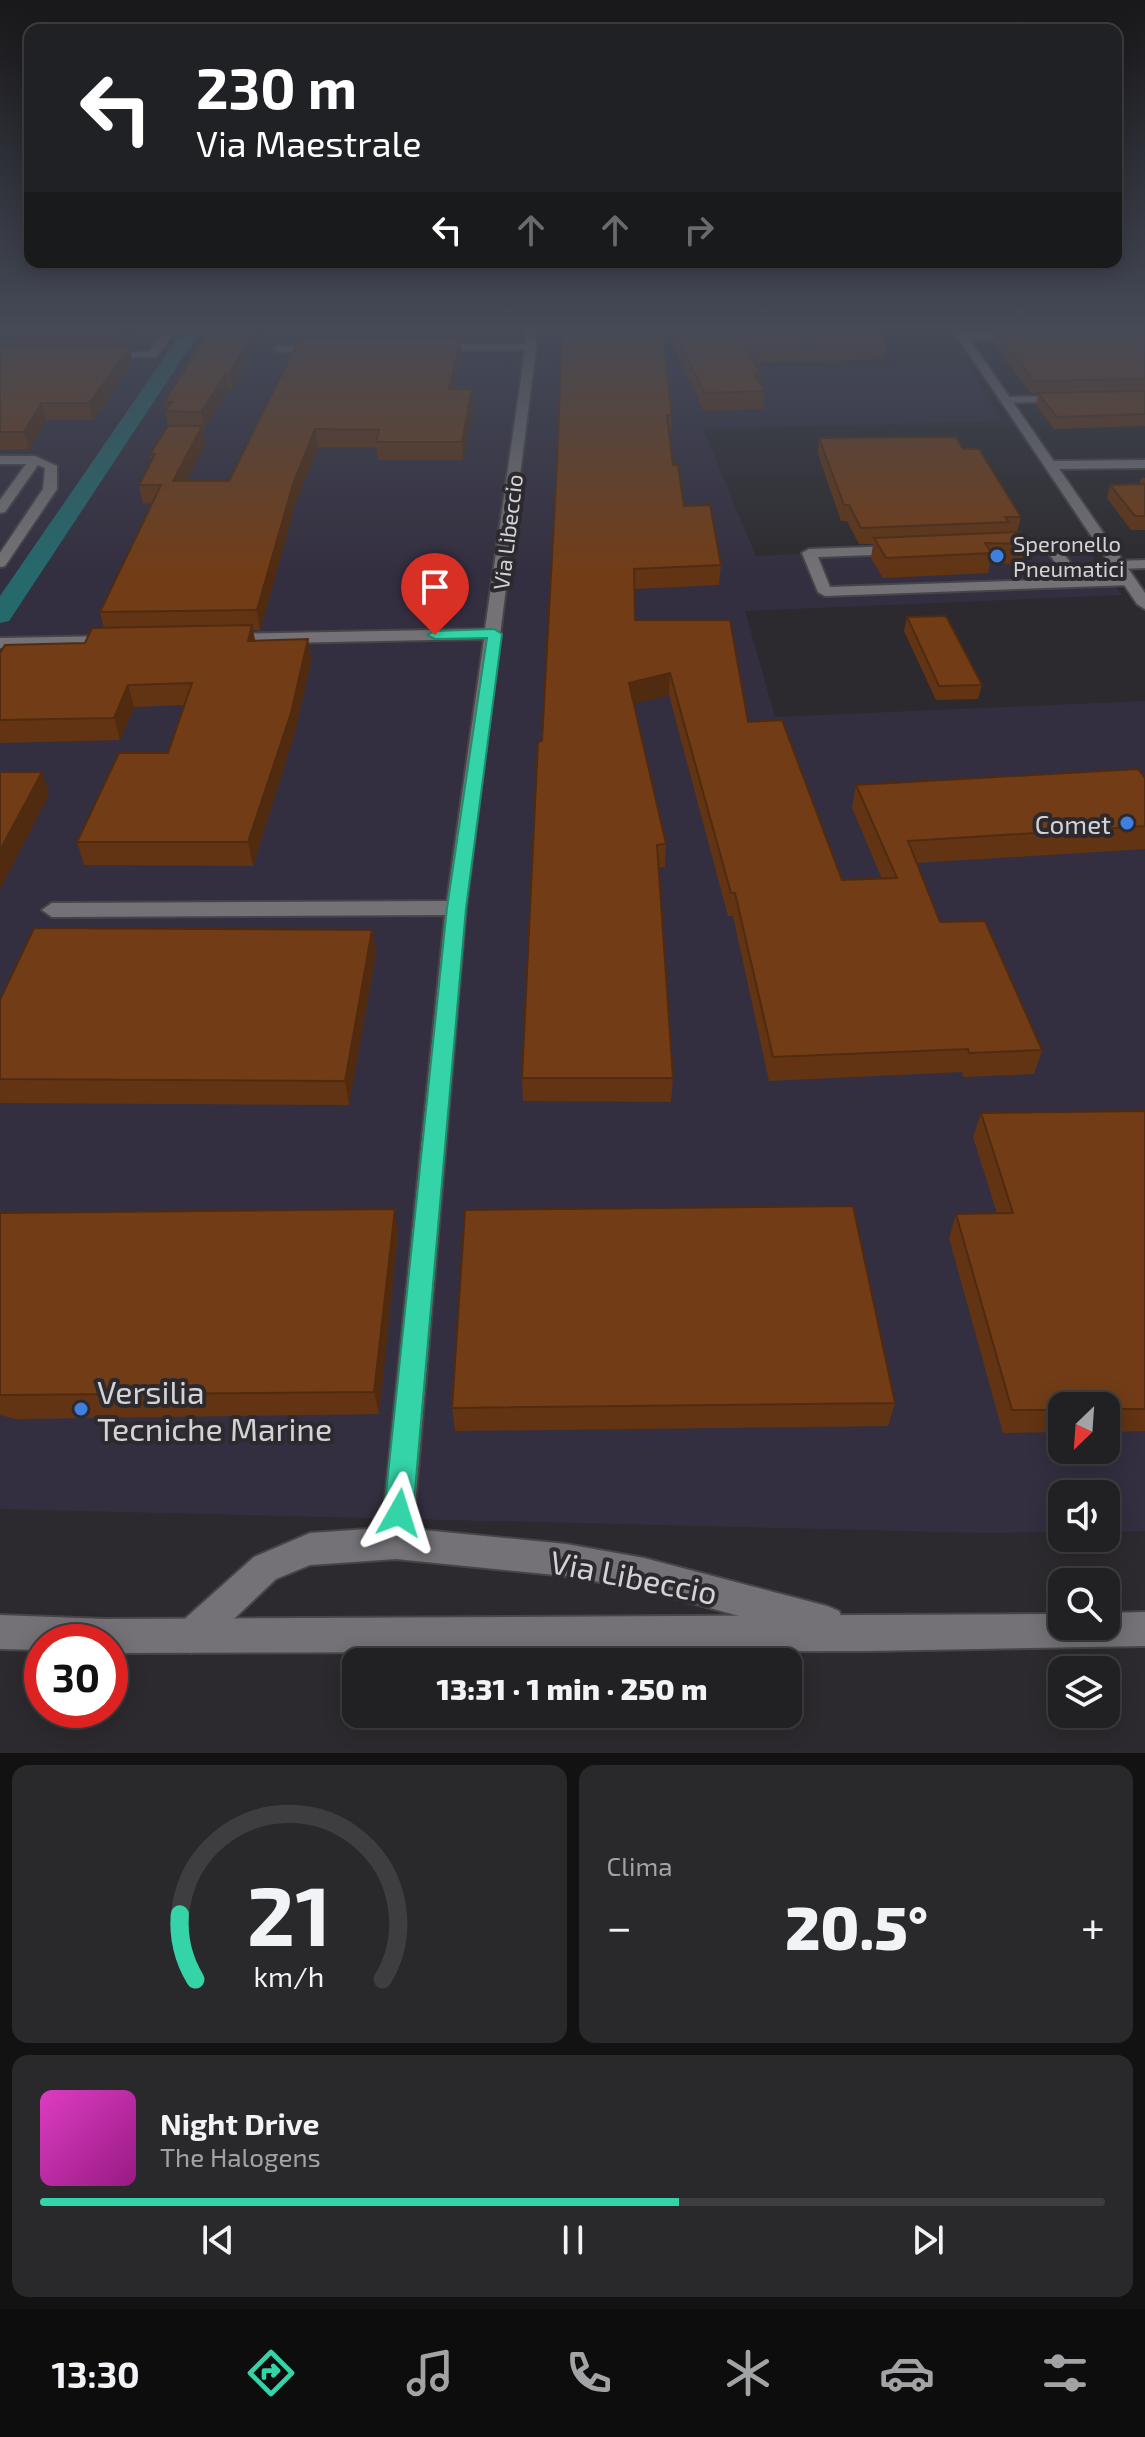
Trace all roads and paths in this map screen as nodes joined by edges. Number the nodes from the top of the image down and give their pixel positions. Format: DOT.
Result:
graph roads {
  1 [pos="522,412"];
  2 [pos="1014,412"];
  3 [pos="0,460"];
  4 [pos="35,460"];
  5 [pos="1145,464"];
  6 [pos="1052,465"];
  7 [pos="0,482"];
  8 [pos="19,482"];
  9 [pos="51,482"];
  10 [pos="0,509"];
  11 [pos="989,546"];
  12 [pos="914,549"];
  13 [pos="0,563"];
  14 [pos="1145,564"];
  15 [pos="1118,565"];
  16 [pos="1130,581"];
  17 [pos="1077,582"];
  18 [pos="1145,604"];
  19 [pos="494,634"];
  20 [pos="217,639"];
  21 [pos="124,640"];
  22 [pos="0,643"];
  23 [pos="456,908"];
  24 [pos="52,910"];
  25 [pos="396,1543"];
  26 [pos="1145,1629"];
  27 [pos="0,1632"];
  28 [pos="868,1634"];
  29 [pos="191,1636"];
  1 -- 19 [label="street, Via Libeccio"];
  2 -- 6 [label="street"];
  3 -- 4 [label="street"];
  4 -- 8 [label="street"];
  4 -- 9 [label="street"];
  5 -- 6 [label="street"];
  6 -- 15 [label="street"];
  7 -- 8 [label="street"];
  8 -- 9 [label="street"];
  8 -- 10 [label="street"];
  9 -- 13 [label="street"];
  11 -- 17 [label="street"];
  12 -- 17 [label="street"];
  14 -- 15 [label="street"];
  15 -- 16 [label="street"];
  16 -- 17 [label="street"];
  16 -- 18 [label="street"];
  19 -- 20 [label="street"];
  19 -- 23 [label="street, Via Libeccio"];
  21 -- 22 [label="street"];
  23 -- 24 [label="street"];
  23 -- 25 [label="street, Via Libeccio"];
  25 -- 28 [label="street, Via Libeccio"];
  25 -- 29 [label="street, Via Libeccio"];
  26 -- 28 [label="street"];
  27 -- 29 [label="street"];
  28 -- 29 [label="street"];
}
